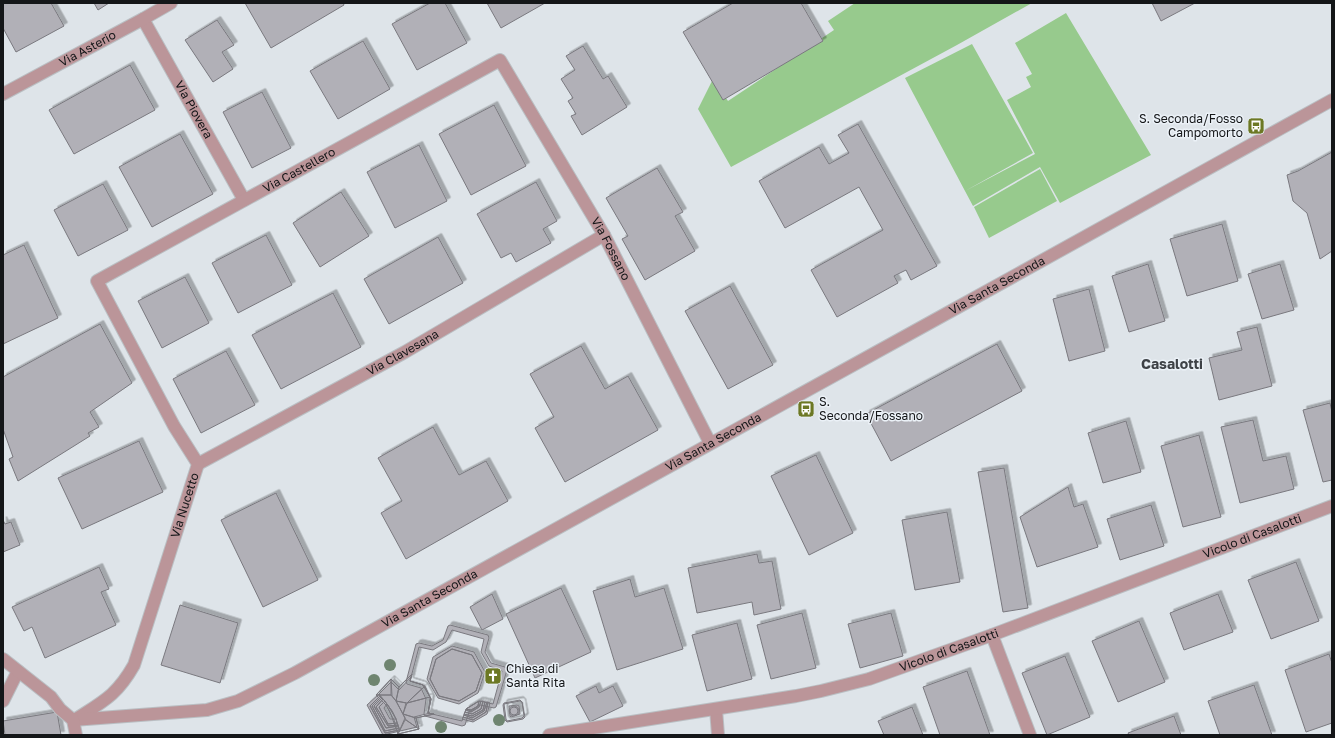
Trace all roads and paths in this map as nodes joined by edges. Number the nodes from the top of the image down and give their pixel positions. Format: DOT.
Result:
graph roads {
  1 [pos="171,3"];
  2 [pos="143,19"];
  3 [pos="500,60"];
  4 [pos="3,94"];
  5 [pos="1332,100"];
  6 [pos="244,200"];
  7 [pos="604,235"];
  8 [pos="97,281"];
  9 [pos="710,443"];
  10 [pos="198,464"];
  11 [pos="1332,506"];
  12 [pos="992,635"];
  13 [pos="3,660"];
  14 [pos="18,671"];
  15 [pos="3,701"];
  16 [pos="716,709"];
  17 [pos="73,720"];
  18 [pos="76,735"];
  19 [pos="550,735"];
  20 [pos="718,735"];
  21 [pos="1030,735"];
  1 -- 2 [label="street, Via Asterio"];
  2 -- 4 [label="street, Via Asterio"];
  2 -- 6 [label="street, Via Piovera"];
  3 -- 6 [label="street, Via Castellero"];
  3 -- 7 [label="street, Via Fossano"];
  5 -- 9 [label="street, Via Santa Seconda"];
  6 -- 8 [label="street, Via Castellero"];
  7 -- 9 [label="street, Via Fossano"];
  7 -- 10 [label="street, Via Clavesana"];
  8 -- 10 [label="street, Via Nucetto"];
  9 -- 17 [label="street, Via Santa Seconda"];
  10 -- 17 [label="street, Via Nucetto"];
  11 -- 12 [label="street, Vicolo di Casalotti"];
  12 -- 16 [label="street, Vicolo di Casalotti"];
  12 -- 21 [label="street"];
  13 -- 14 [label="street"];
  14 -- 15 [label="street"];
  14 -- 17 [label="street"];
  16 -- 19 [label="street, Vicolo di Casalotti"];
  16 -- 20 [label="street"];
  17 -- 18 [label="street"];
}
